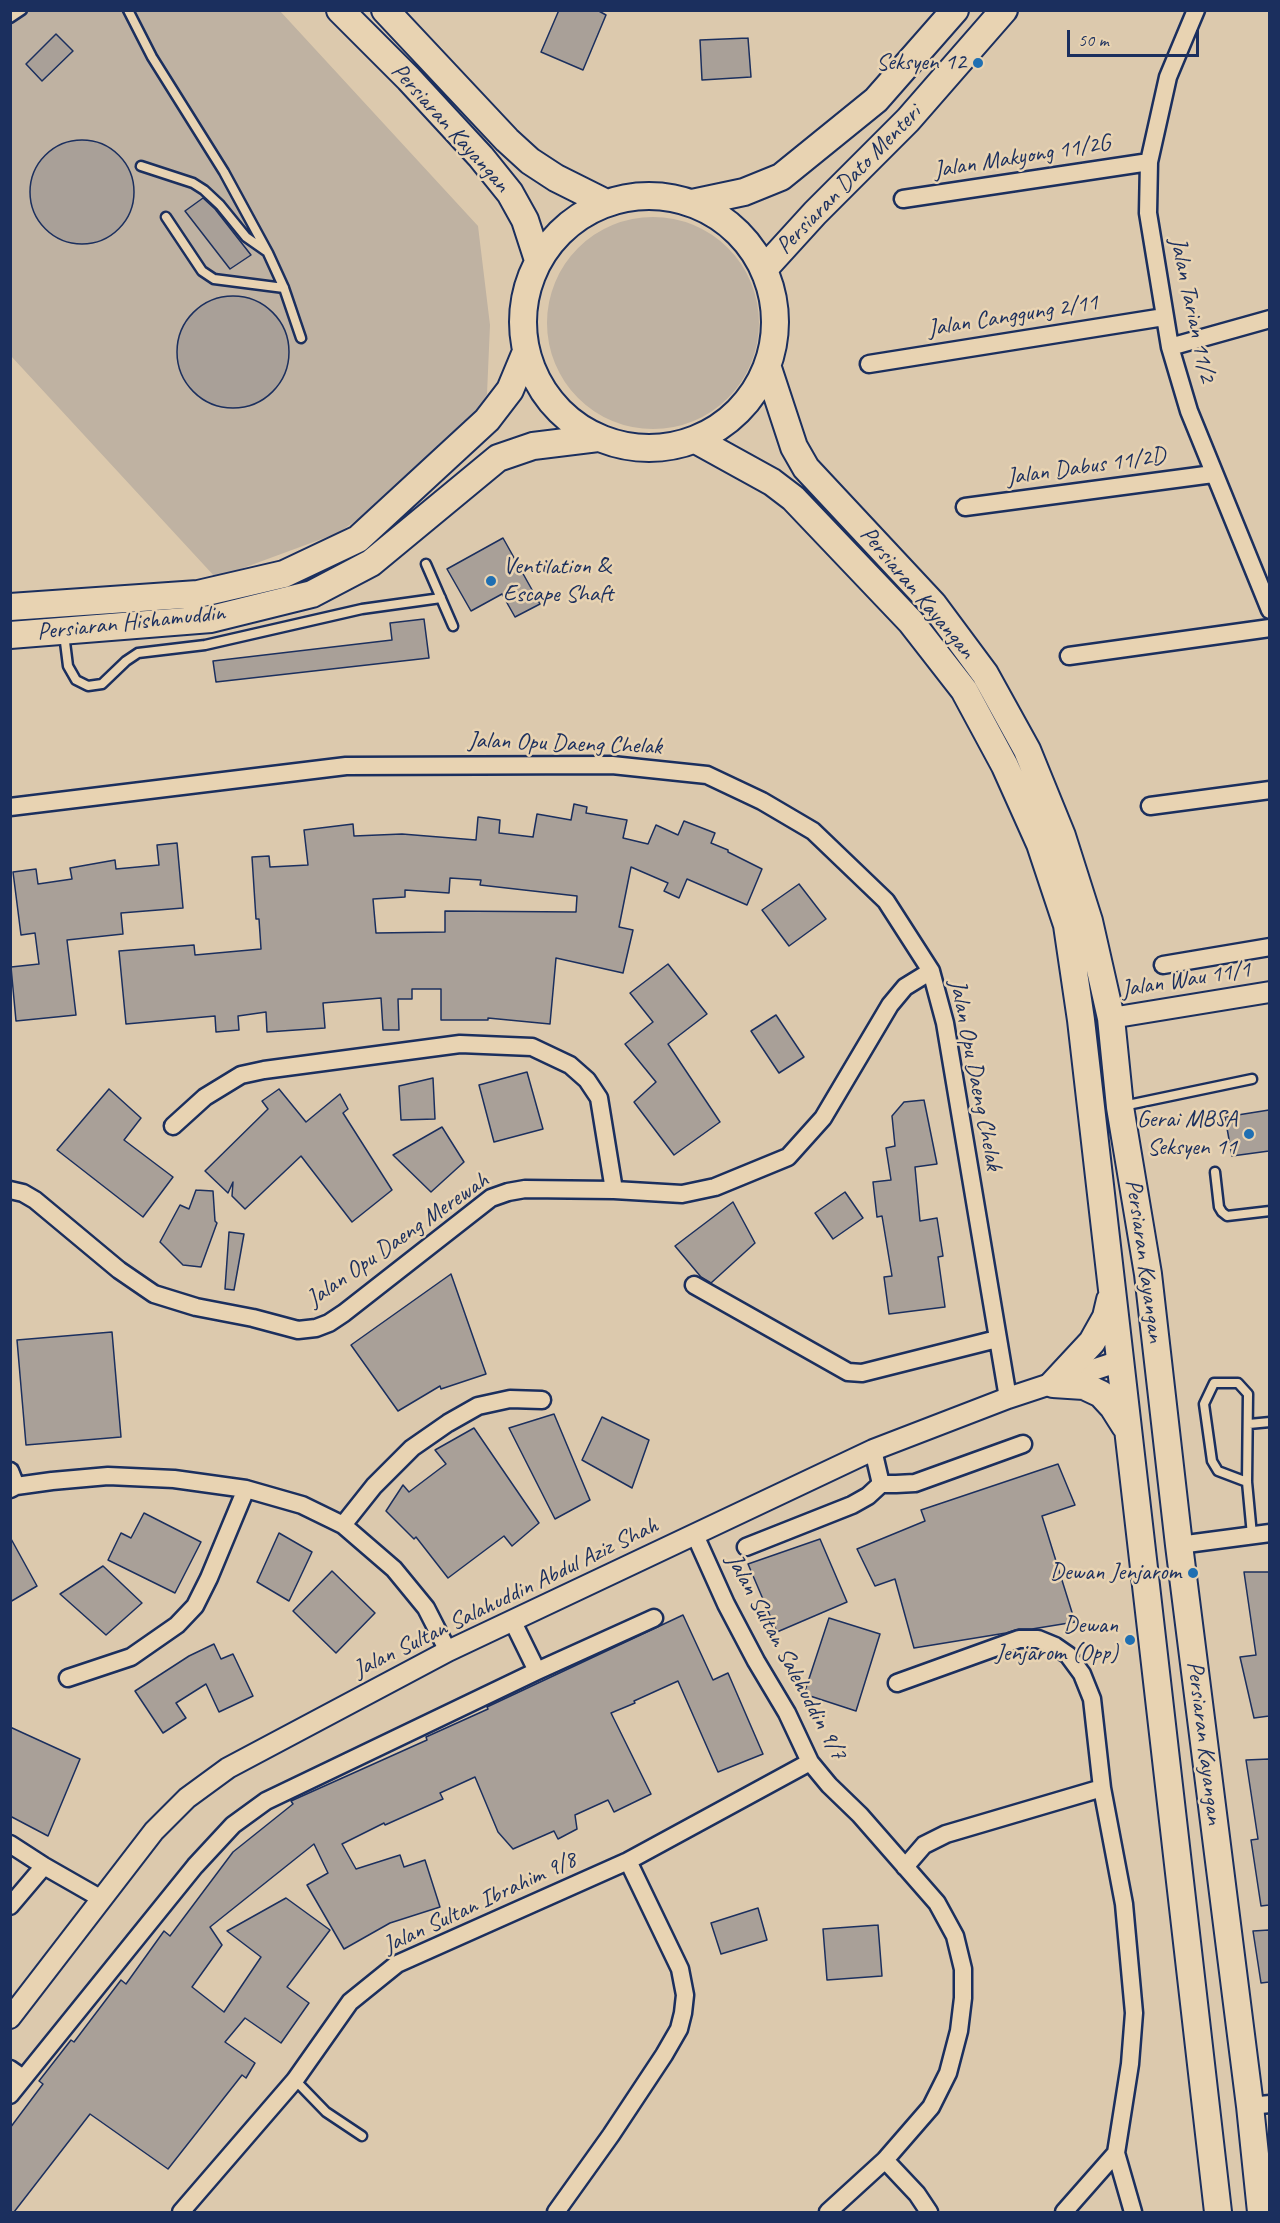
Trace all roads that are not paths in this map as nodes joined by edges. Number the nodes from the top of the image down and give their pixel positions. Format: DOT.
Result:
graph roads {
  1 [pos="22,10"];
  2 [pos="128,10"];
  3 [pos="340,10"];
  4 [pos="385,10"];
  5 [pos="955,10"];
  6 [pos="1004,10"];
  7 [pos="1196,10"];
  8 [pos="10,18"];
  9 [pos="1149,162"];
  10 [pos="141,166"];
  11 [pos="903,199"];
  12 [pos="606,203"];
  13 [pos="692,203"];
  14 [pos="166,218"];
  15 [pos="268,253"];
  16 [pos="538,260"];
  17 [pos="764,269"];
  18 [pos="284,288"];
  19 [pos="1164,317"];
  20 [pos="1269,319"];
  21 [pos="301,338"];
  22 [pos="1170,347"];
  23 [pos="525,354"];
  24 [pos="869,363"];
  25 [pos="768,368"];
  26 [pos="597,438"];
  27 [pos="696,440"];
  28 [pos="1213,474"];
  29 [pos="965,507"];
  30 [pos="426,564"];
  31 [pos="441,598"];
  32 [pos="10,607"];
  33 [pos="1269,610"];
  34 [pos="453,626"];
  35 [pos="1269,628"];
  36 [pos="64,631"];
  37 [pos="10,635"];
  38 [pos="1069,656"];
  39 [pos="1269,790"];
  40 [pos="1150,806"];
  41 [pos="10,807"];
  42 [pos="1269,947"];
  43 [pos="1163,965"];
  44 [pos="931,971"];
  45 [pos="1269,992"];
  46 [pos="1111,1018"];
  47 [pos="1252,1079"];
  48 [pos="1120,1107"];
  49 [pos="173,1126"];
  50 [pos="1215,1172"];
  51 [pos="10,1190"];
  52 [pos="615,1190"];
  53 [pos="1269,1211"];
  54 [pos="1149,1274"];
  55 [pos="694,1286"];
  56 [pos="1111,1297"];
  57 [pos="998,1339"];
  58 [pos="1120,1362"];
  59 [pos="1053,1384"];
  60 [pos="1008,1398"];
  61 [pos="542,1400"];
  62 [pos="1269,1422"];
  63 [pos="1249,1424"];
  64 [pos="1128,1431"];
  65 [pos="1023,1444"];
  66 [pos="873,1450"];
  67 [pos="12,1482"];
  68 [pos="1247,1482"];
  69 [pos="881,1484"];
  70 [pos="246,1489"];
  71 [pos="343,1525"];
  72 [pos="1269,1533"];
  73 [pos="695,1535"];
  74 [pos="1252,1535"];
  75 [pos="1179,1545"];
  76 [pos="746,1547"];
  77 [pos="654,1618"];
  78 [pos="512,1620"];
  79 [pos="448,1651"];
  80 [pos="537,1671"];
  81 [pos="68,1678"];
  82 [pos="897,1683"];
  83 [pos="810,1762"];
  84 [pos="1102,1788"];
  85 [pos="10,1844"];
  86 [pos="628,1861"];
  87 [pos="44,1866"];
  88 [pos="905,1867"];
  89 [pos="100,1898"];
  90 [pos="10,1906"];
  91 [pos="10,2018"];
  92 [pos="17,2074"];
  93 [pos="295,2080"];
  94 [pos="10,2095"];
  95 [pos="1260,2105"];
  96 [pos="362,2136"];
  97 [pos="1116,2153"];
  98 [pos="885,2160"];
  99 [pos="181,2212"];
  100 [pos="556,2212"];
  101 [pos="828,2212"];
  102 [pos="929,2212"];
  103 [pos="1064,2212"];
  104 [pos="1132,2212"];
  105 [pos="1218,2212"];
  106 [pos="1261,2212"];
  1 -- 8 [label="lane"];
  2 -- 15 [label="lane"];
  3 -- 16 [label="main road, Persiaran Kayangan"];
  4 -- 12 [label="main road, Persiaran Kayangan"];
  5 -- 13 [label="main road, Persiaran Dato Menteri"];
  6 -- 17 [label="main road, Persiaran Dato Menteri"];
  7 -- 9 [label="street, Jalan Tarian 11/2"];
  9 -- 11 [label="street, Jalan Makyong 11/2G"];
  9 -- 19 [label="street, Jalan Tarian 11/2"];
  10 -- 15 [label="lane"];
  12 -- 13 [label="main road"];
  12 -- 16 [label="main road"];
  13 -- 17 [label="main road"];
  14 -- 18 [label="lane"];
  15 -- 18 [label="lane"];
  16 -- 23 [label="main road"];
  17 -- 25 [label="main road"];
  18 -- 21 [label="lane"];
  19 -- 22 [label="street, Jalan Tarian 11/2"];
  19 -- 24 [label="street, Jalan Canggung 2/11"];
  20 -- 22 [label="street"];
  22 -- 28 [label="street, Jalan Tarian 11/2"];
  23 -- 26 [label="main road"];
  23 -- 32 [label="main road, Persiaran Hishamuddin"];
  25 -- 27 [label="main road"];
  25 -- 46 [label="main road, Persiaran Kayangan"];
  26 -- 27 [label="main road"];
  26 -- 36 [label="main road, Persiaran Hishamuddin"];
  27 -- 56 [label="main road, Persiaran Kayangan"];
  28 -- 29 [label="street, Jalan Dabus 11/2D"];
  28 -- 33 [label="street, Jalan Tarian 11/2"];
  30 -- 31 [label="lane"];
  31 -- 34 [label="lane"];
  31 -- 36 [label="lane"];
  35 -- 38 [label="street"];
  36 -- 37 [label="main road, Persiaran Hishamuddin"];
  39 -- 40 [label="street"];
  41 -- 44 [label="street, Jalan Opu Daeng Chelak"];
  42 -- 43 [label="street"];
  44 -- 52 [label="street, Jalan Opu Daeng Merewah"];
  44 -- 57 [label="street, Jalan Opu Daeng Chelak"];
  45 -- 46 [label="street, Jalan Wau 11/1"];
  46 -- 48 [label="main road, Persiaran Kayangan"];
  47 -- 48 [label="lane"];
  48 -- 54 [label="main road, Persiaran Kayangan"];
  49 -- 52 [label="street"];
  50 -- 53 [label="lane"];
  51 -- 52 [label="street, Jalan Opu Daeng Merewah"];
  54 -- 58 [label="main road"];
  54 -- 75 [label="main road, Persiaran Kayangan"];
  55 -- 57 [label="street"];
  56 -- 58 [label="main road, Persiaran Kayangan"];
  56 -- 59 [label="main road"];
  57 -- 60 [label="street, Jalan Opu Daeng Chelak"];
  58 -- 59 [label="street, Jalan Sultan Salahuddin Abdul Aziz Shah"];
  58 -- 64 [label="main road, Persiaran Kayangan"];
  59 -- 60 [label="street, Jalan Sultan Salahuddin Abdul Aziz Shah"];
  59 -- 64 [label="main road"];
  60 -- 66 [label="street, Jalan Sultan Salahuddin Abdul Aziz Shah"];
  61 -- 71 [label="street"];
  62 -- 63 [label="lane"];
  63 -- 68 [label="lane"];
  63 -- 68 [label="lane"];
  64 -- 105 [label="main road, Persiaran Kayangan"];
  65 -- 69 [label="street"];
  66 -- 69 [label="street"];
  66 -- 73 [label="street, Jalan Sultan Salahuddin Abdul Aziz Shah"];
  67 -- 70 [label="street"];
  68 -- 74 [label="lane"];
  69 -- 76 [label="street"];
  70 -- 71 [label="street"];
  70 -- 81 [label="street"];
  71 -- 79 [label="street"];
  72 -- 74 [label="street"];
  73 -- 78 [label="street, Jalan Sultan Salahuddin Abdul Aziz Shah"];
  73 -- 83 [label="street, Jalan Sultan Salehuddin 9/7"];
  74 -- 75 [label="street"];
  75 -- 95 [label="main road, Persiaran Kayangan"];
  77 -- 80 [label="street"];
  78 -- 79 [label="street, Jalan Sultan Salahuddin Abdul Aziz Shah"];
  78 -- 80 [label="street"];
  79 -- 89 [label="street, Jalan Sultan Salahuddin Abdul Aziz Shah"];
  80 -- 92 [label="street"];
  82 -- 84 [label="street"];
  83 -- 86 [label="street, Jalan Sultan Ibrahim 9/8"];
  83 -- 88 [label="street, Jalan Sultan Salehuddin 9/7"];
  84 -- 88 [label="street"];
  84 -- 97 [label="street"];
  85 -- 87 [label="street"];
  86 -- 93 [label="street, Jalan Sultan Ibrahim 9/8"];
  86 -- 100 [label="street"];
  87 -- 89 [label="street"];
  87 -- 90 [label="street"];
  88 -- 98 [label="street, Jalan Sultan Salehuddin 9/7"];
  89 -- 91 [label="street, Jalan Sultan Salahuddin Abdul Aziz Shah"];
  92 -- 94 [label="street"];
  93 -- 96 [label="lane"];
  93 -- 99 [label="street, Jalan Sultan Ibrahim 9/8"];
  95 -- 106 [label="main road, Persiaran Kayangan"];
  97 -- 103 [label="street"];
  97 -- 104 [label="street"];
  98 -- 101 [label="street, Jalan Sultan Salehuddin 9/7"];
  98 -- 102 [label="street"];
}
